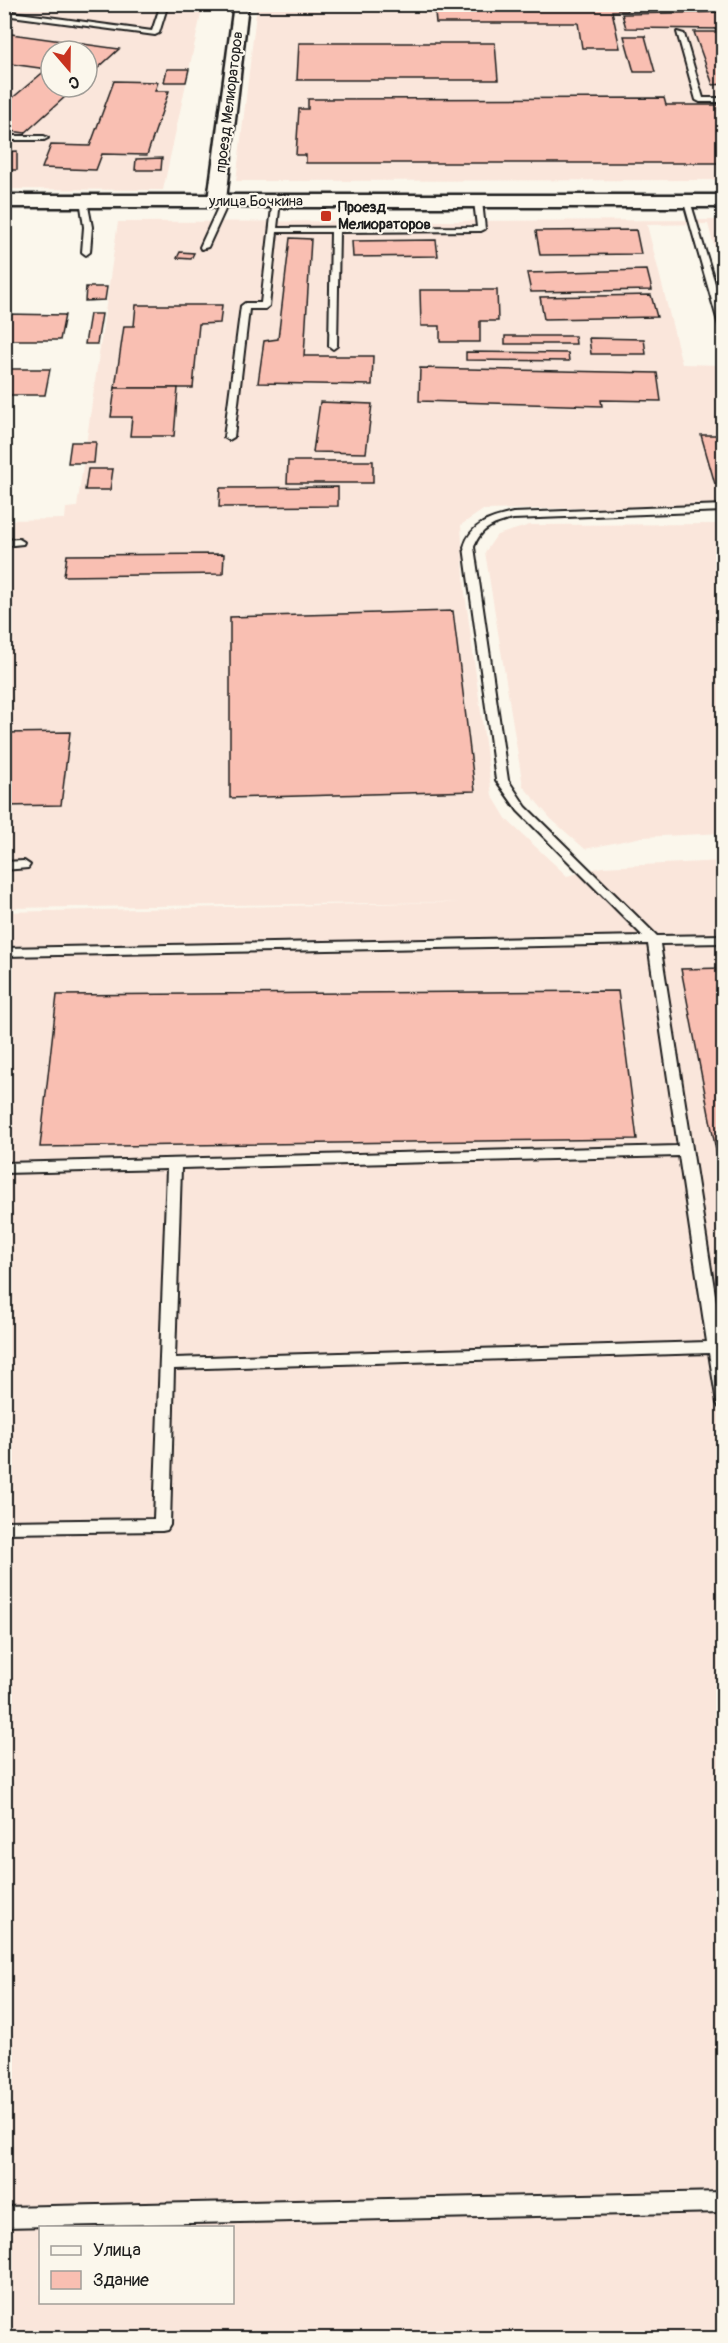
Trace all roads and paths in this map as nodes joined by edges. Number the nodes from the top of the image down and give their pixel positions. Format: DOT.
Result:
graph roads {
  1 [pos="165,4"];
  2 [pos="241,4"];
  3 [pos="4,13"];
  4 [pos="681,34"];
  5 [pos="723,100"];
  6 [pos="4,138"];
  7 [pos="44,138"];
  8 [pos="221,200"];
  9 [pos="4,201"];
  10 [pos="83,201"];
  11 [pos="276,201"];
  12 [pos="478,201"];
  13 [pos="686,201"];
  14 [pos="723,201"];
  15 [pos="334,229"];
  16 [pos="273,230"];
  17 [pos="204,247"];
  18 [pos="86,252"];
  19 [pos="723,329"];
  20 [pos="333,346"];
  21 [pos="229,437"];
  22 [pos="723,508"];
  23 [pos="4,543"];
  24 [pos="19,543"];
  25 [pos="4,866"];
  26 [pos="24,866"];
  27 [pos="653,939"];
  28 [pos="723,939"];
  29 [pos="4,952"];
  30 [pos="685,1151"];
  31 [pos="174,1164"];
  32 [pos="4,1168"];
  33 [pos="715,1347"];
  34 [pos="168,1364"];
  35 [pos="723,1403"];
  36 [pos="4,1527"];
  37 [pos="723,2202"];
  38 [pos="4,2217"];
  1 -- 3 [label="lane"];
  2 -- 8 [label="street, проезд Мелиораторов"];
  4 -- 5 [label="lane"];
  6 -- 7 [label="lane"];
  8 -- 10 [label="street, улица Бочкина"];
  8 -- 11 [label="street, улица Бочкина"];
  8 -- 17 [label="lane"];
  9 -- 10 [label="street, улица Бочкина"];
  10 -- 18 [label="lane"];
  11 -- 12 [label="street, улица Бочкина"];
  11 -- 16 [label="lane"];
  12 -- 13 [label="street, улица Бочкина"];
  12 -- 15 [label="lane"];
  13 -- 14 [label="street, улица Бочкина"];
  13 -- 19 [label="lane"];
  15 -- 16 [label="lane"];
  15 -- 20 [label="lane"];
  16 -- 21 [label="lane"];
  22 -- 27 [label="lane"];
  23 -- 24 [label="lane"];
  25 -- 26 [label="lane"];
  27 -- 28 [label="lane"];
  27 -- 29 [label="lane"];
  27 -- 30 [label="lane"];
  30 -- 31 [label="lane"];
  30 -- 33 [label="lane"];
  31 -- 32 [label="lane"];
  31 -- 34 [label="lane"];
  33 -- 34 [label="lane"];
  33 -- 35 [label="lane"];
  34 -- 36 [label="lane"];
  37 -- 38 [label="lane"];
}
